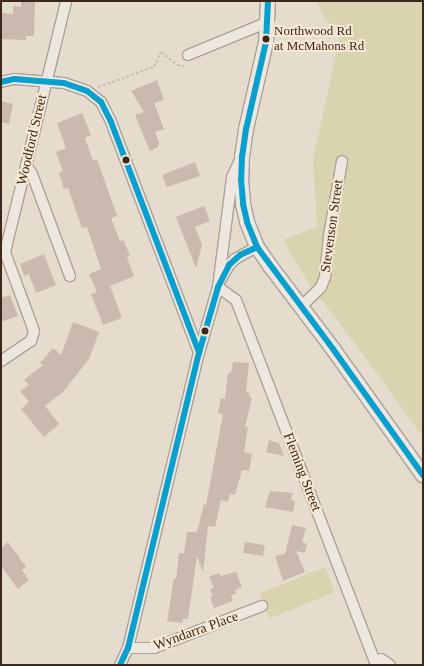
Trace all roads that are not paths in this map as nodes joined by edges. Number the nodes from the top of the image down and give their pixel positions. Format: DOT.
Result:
graph roads {
  1 [pos="66,1"];
  2 [pos="268,1"];
  3 [pos="268,22"];
  4 [pos="191,53"];
  5 [pos="1,73"];
  6 [pos="14,79"];
  7 [pos="46,81"];
  8 [pos="1,82"];
  9 [pos="242,156"];
  10 [pos="342,161"];
  11 [pos="26,165"];
  12 [pos="257,247"];
  13 [pos="3,253"];
  14 [pos="70,276"];
  15 [pos="218,286"];
  16 [pos="302,307"];
  17 [pos="200,353"];
  18 [pos="1,361"];
  19 [pos="423,475"];
  20 [pos="262,606"];
  21 [pos="128,648"];
  22 [pos="375,663"];
  23 [pos="120,665"];
  24 [pos="390,665"];
  1 -- 7 [label="street, Woodford Street"];
  2 -- 3 [label="main road"];
  3 -- 4 [label="street"];
  3 -- 9 [label="main road"];
  5 -- 6 [label="street"];
  6 -- 7 [label="street"];
  6 -- 8 [label="street"];
  7 -- 11 [label="street, Woodford Street"];
  7 -- 17 [label="street"];
  9 -- 12 [label="main road"];
  9 -- 15 [label="street"];
  10 -- 16 [label="street, Stevenson Street"];
  11 -- 13 [label="street, Woodford Street"];
  11 -- 14 [label="street"];
  12 -- 15 [label="street"];
  12 -- 16 [label="main road"];
  13 -- 18 [label="street"];
  15 -- 17 [label="street"];
  15 -- 22 [label="street, Fleming Street"];
  16 -- 19 [label="main road"];
  17 -- 21 [label="street"];
  20 -- 21 [label="street, Wyndarra Place"];
  21 -- 23 [label="street"];
  22 -- 24 [label="street"];
}
